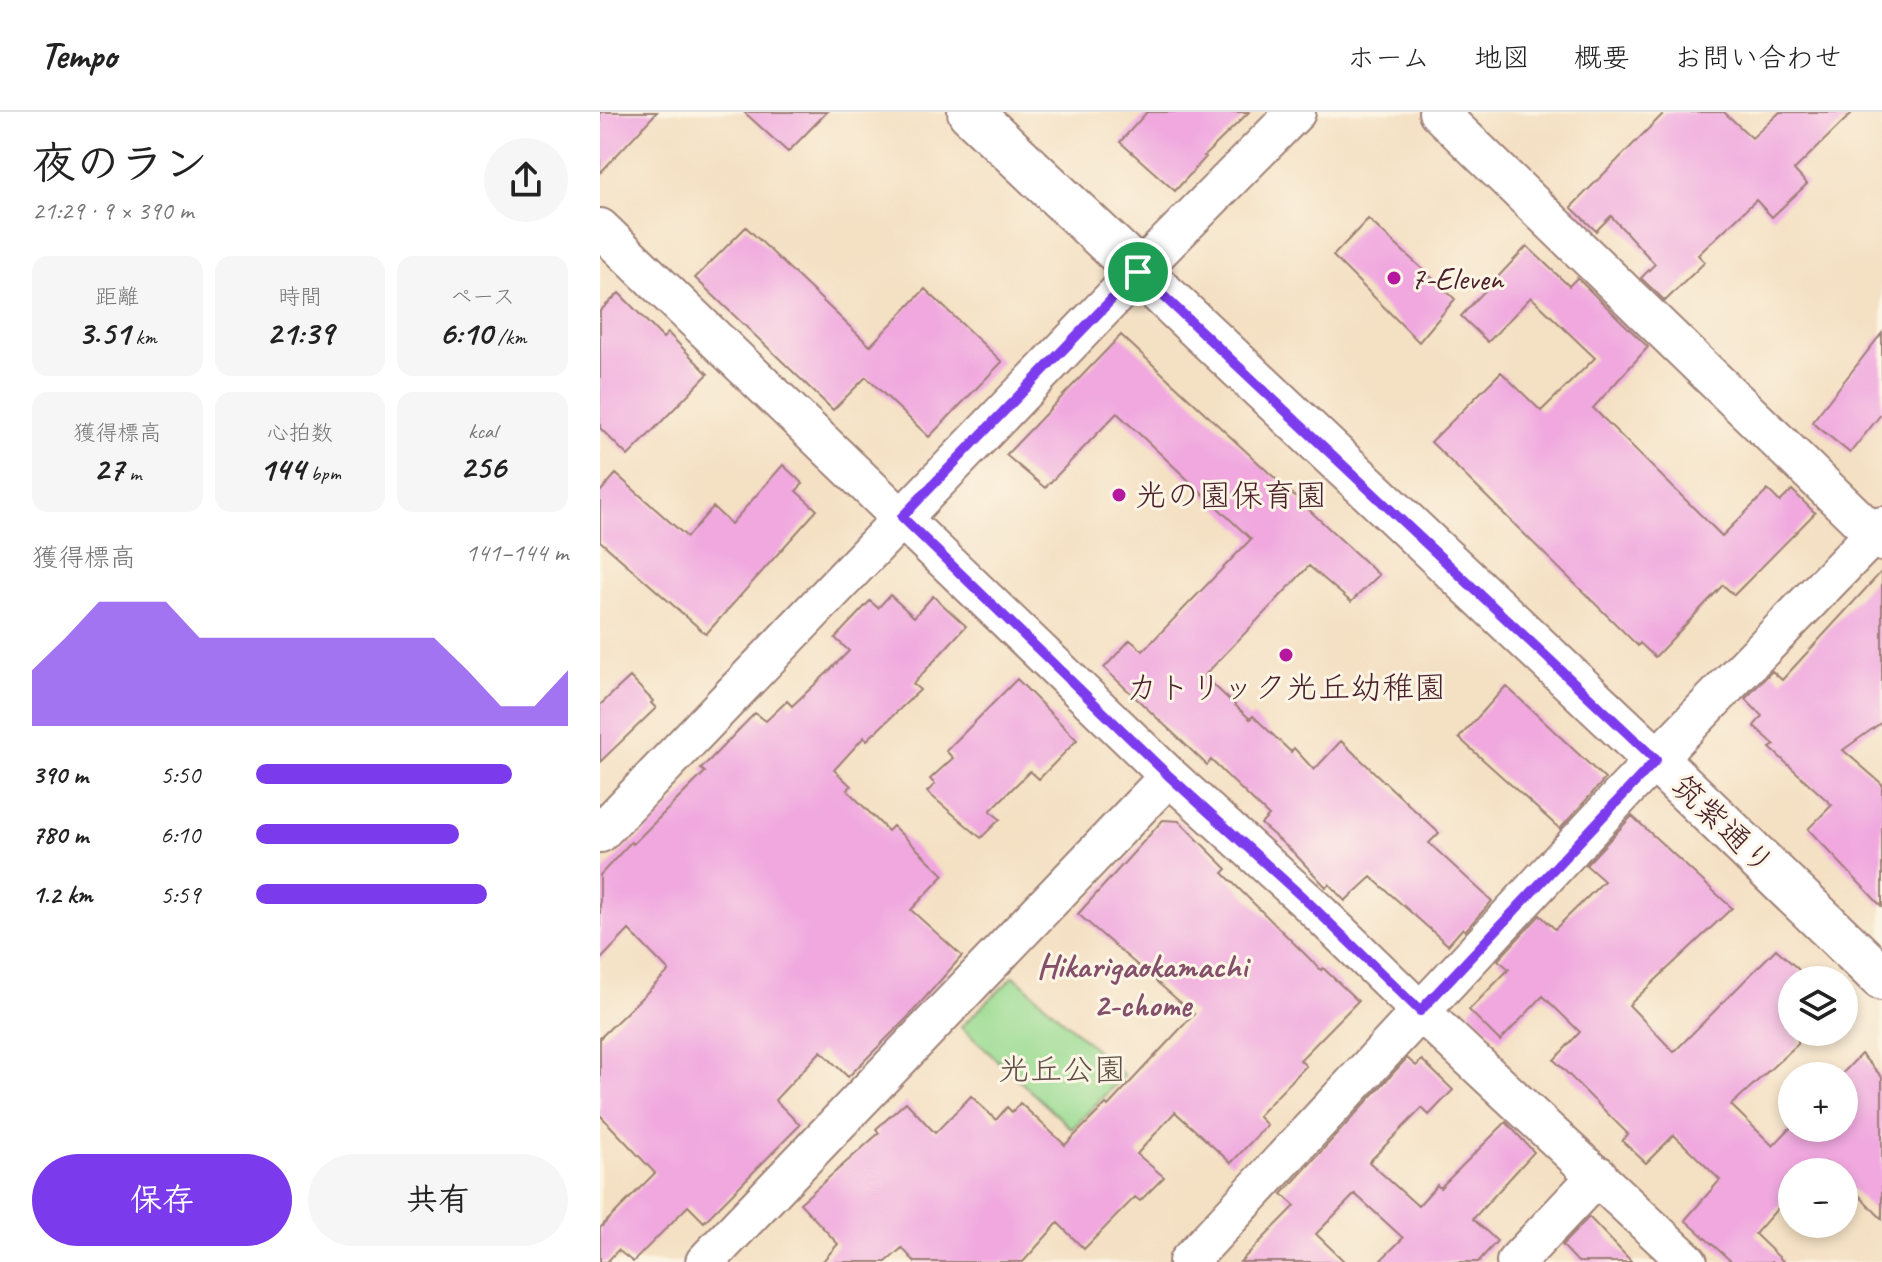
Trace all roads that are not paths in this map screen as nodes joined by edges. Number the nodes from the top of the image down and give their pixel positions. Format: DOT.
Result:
graph roads {
  1 [pos="970,112"];
  2 [pos="1296,112"];
  3 [pos="1438,112"];
  4 [pos="600,228"];
  5 [pos="1138,272"];
  6 [pos="902,517"];
  7 [pos="1880,534"];
  8 [pos="1656,760"];
  9 [pos="1169,776"];
  10 [pos="600,833"];
  11 [pos="1882,978"];
  12 [pos="1420,1011"];
  13 [pos="1598,1175"];
  14 [pos="705,1262"];
  15 [pos="1188,1262"];
  16 [pos="1516,1262"];
  17 [pos="1688,1262"];
  1 -- 5 [label="street, 筑紫通り"];
  2 -- 5 [label="street"];
  3 -- 7 [label="street"];
  4 -- 6 [label="street"];
  5 -- 6 [label="street"];
  5 -- 8 [label="street, 筑紫通り"];
  6 -- 9 [label="street"];
  6 -- 10 [label="street"];
  7 -- 8 [label="street"];
  8 -- 11 [label="street, 筑紫通り"];
  8 -- 12 [label="street"];
  9 -- 12 [label="street"];
  9 -- 14 [label="street"];
  12 -- 13 [label="street"];
  12 -- 15 [label="street"];
  13 -- 16 [label="street"];
  13 -- 17 [label="street"];
}
